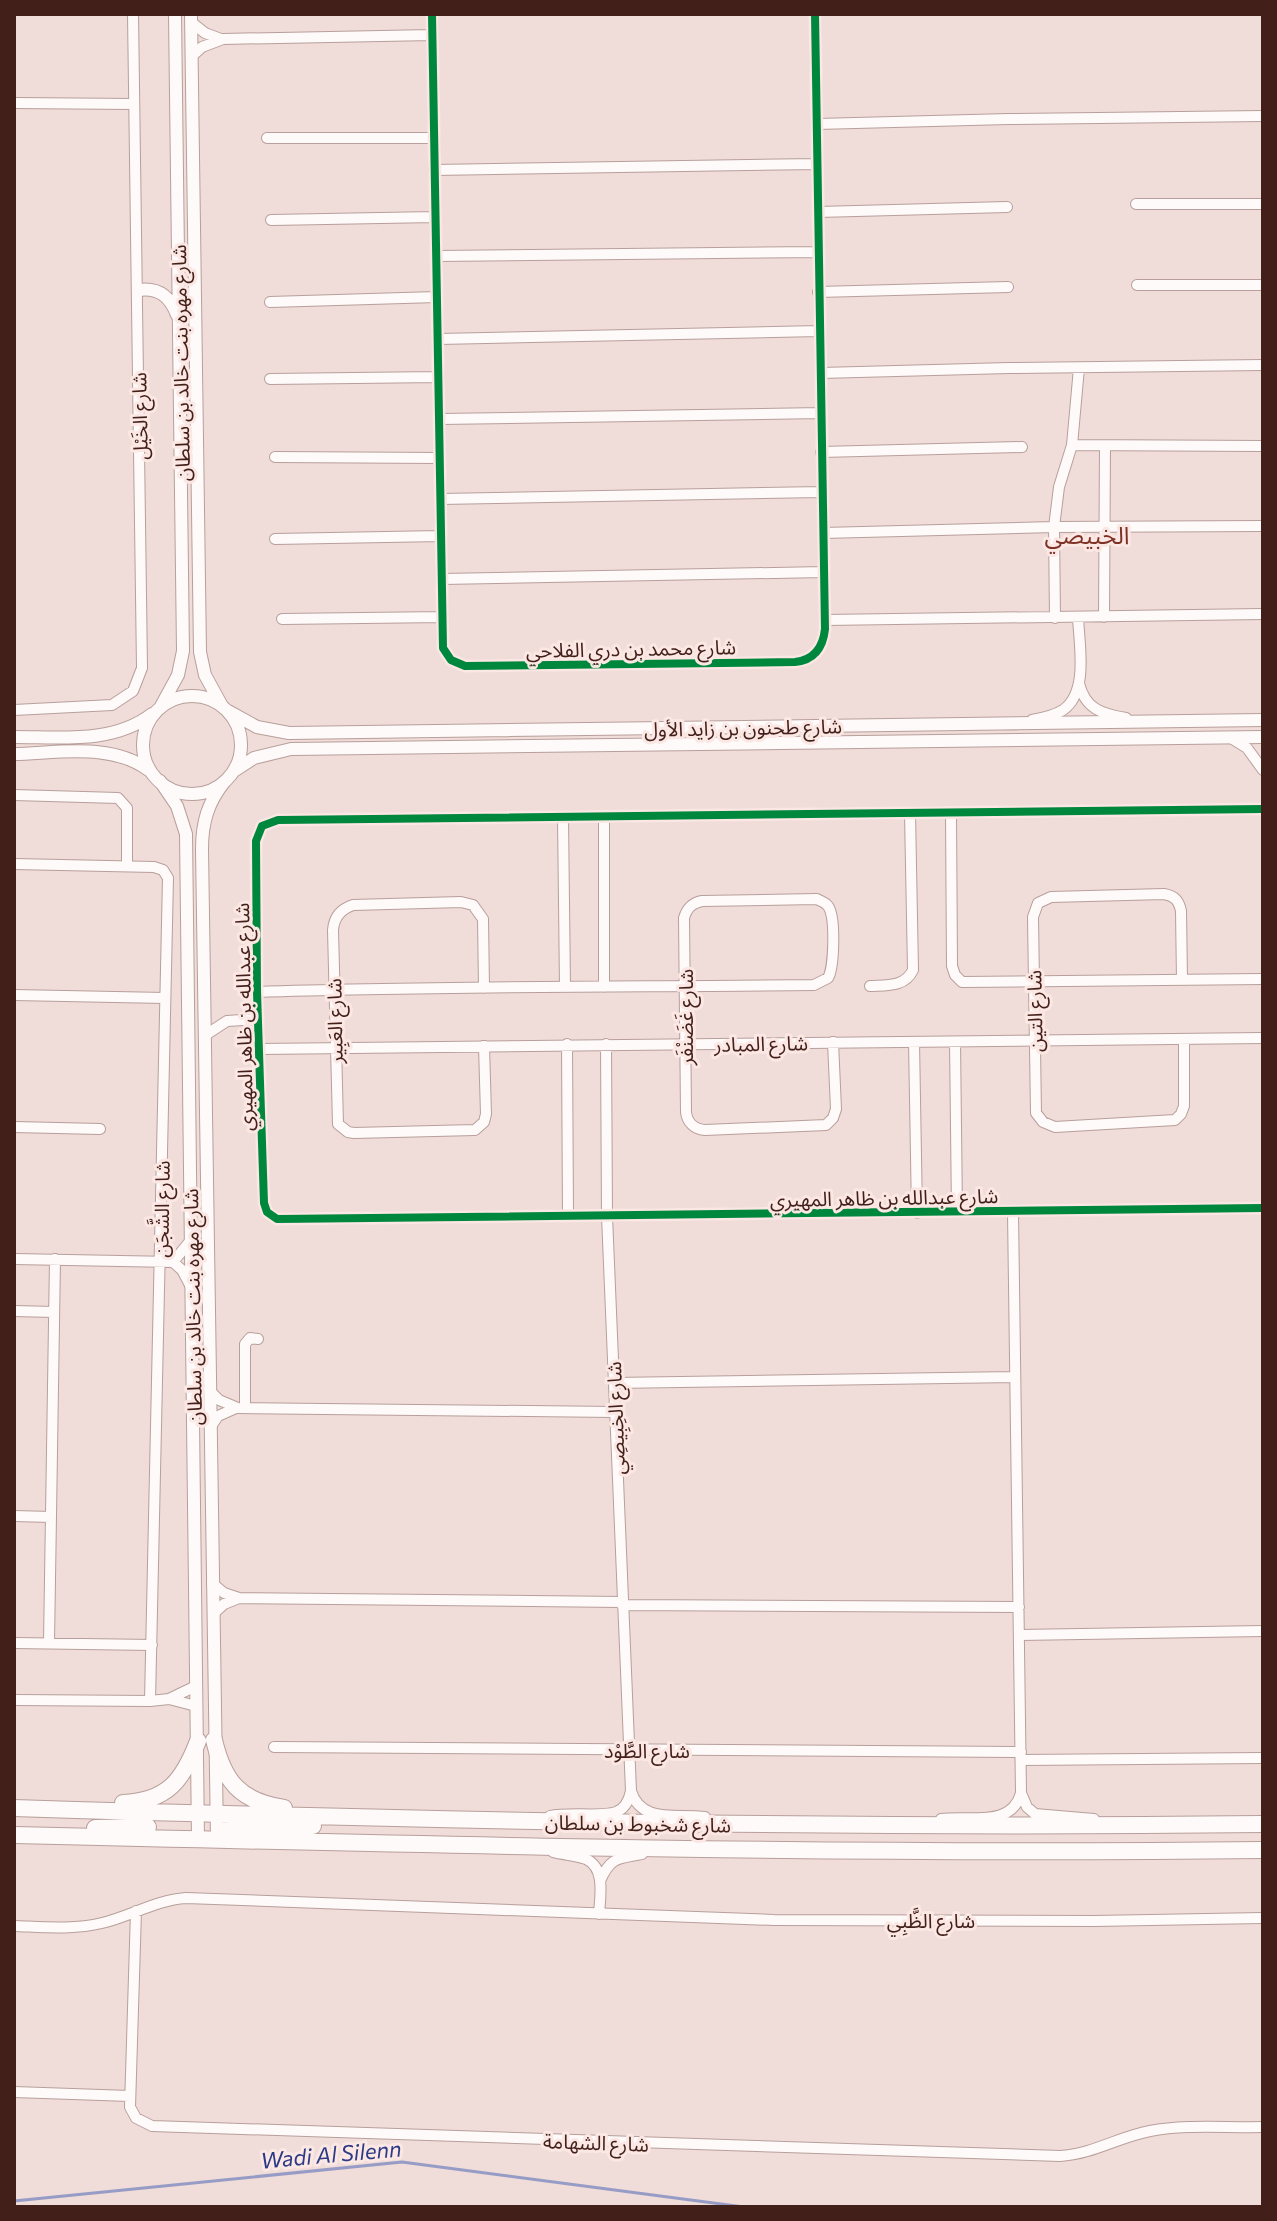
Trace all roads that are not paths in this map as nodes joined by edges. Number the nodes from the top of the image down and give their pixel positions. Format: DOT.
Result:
graph roads {
  1 [pos="133,14"];
  2 [pos="175,14"];
  3 [pos="432,14"];
  4 [pos="815,14"];
  5 [pos="191,18"];
  6 [pos="432,35"];
  7 [pos="223,39"];
  8 [pos="191,57"];
  9 [pos="14,103"];
  10 [pos="134,104"];
  11 [pos="1263,116"];
  12 [pos="817,124"];
  13 [pos="267,138"];
  14 [pos="434,138"];
  15 [pos="816,164"];
  16 [pos="434,170"];
  17 [pos="1136,204"];
  18 [pos="1263,204"];
  19 [pos="1007,207"];
  20 [pos="818,212"];
  21 [pos="435,217"];
  22 [pos="271,220"];
  23 [pos="818,252"];
  24 [pos="436,256"];
  25 [pos="1137,285"];
  26 [pos="1263,285"];
  27 [pos="1008,287"];
  28 [pos="138,290"];
  29 [pos="818,292"];
  30 [pos="437,297"];
  31 [pos="270,302"];
  32 [pos="180,328"];
  33 [pos="819,331"];
  34 [pos="438,339"];
  35 [pos="1263,365"];
  36 [pos="1079,368"];
  37 [pos="821,373"];
  38 [pos="439,377"];
  39 [pos="270,379"];
  40 [pos="821,413"];
  41 [pos="440,419"];
  42 [pos="1072,445"];
  43 [pos="1105,446"];
  44 [pos="1263,446"];
  45 [pos="1022,447"];
  46 [pos="821,452"];
  47 [pos="275,457"];
  48 [pos="439,458"];
  49 [pos="822,492"];
  50 [pos="440,499"];
  51 [pos="1105,526"];
  52 [pos="1263,526"];
  53 [pos="1054,527"];
  54 [pos="823,533"];
  55 [pos="441,536"];
  56 [pos="275,539"];
  57 [pos="824,572"];
  58 [pos="442,579"];
  59 [pos="1263,614"];
  60 [pos="443,617"];
  61 [pos="1078,617"];
  62 [pos="1104,617"];
  63 [pos="1055,618"];
  64 [pos="282,619"];
  65 [pos="825,620"];
  66 [pos="1079,683"];
  67 [pos="225,708"];
  68 [pos="14,710"];
  69 [pos="157,710"];
  70 [pos="1263,720"];
  71 [pos="1139,721"];
  72 [pos="1019,723"];
  73 [pos="14,737"];
  74 [pos="1230,737"];
  75 [pos="1263,737"];
  76 [pos="14,754"];
  77 [pos="1263,770"];
  78 [pos="229,776"];
  79 [pos="156,777"];
  80 [pos="14,795"];
  81 [pos="1263,809"];
  82 [pos="951,812"];
  83 [pos="910,813"];
  84 [pos="604,817"];
  85 [pos="563,818"];
  86 [pos="14,864"];
  87 [pos="127,866"];
  88 [pos="1263,973"];
  89 [pos="1263,979"];
  90 [pos="1182,980"];
  91 [pos="1033,982"];
  92 [pos="684,986"];
  93 [pos="870,986"];
  94 [pos="565,987"];
  95 [pos="604,987"];
  96 [pos="484,988"];
  97 [pos="1263,988"];
  98 [pos="333,990"];
  99 [pos="257,992"];
  100 [pos="14,995"];
  101 [pos="165,998"];
  102 [pos="203,1008"];
  103 [pos="258,1019"];
  104 [pos="227,1021"];
  105 [pos="204,1036"];
  106 [pos="1263,1038"];
  107 [pos="1184,1039"];
  108 [pos="1034,1040"];
  109 [pos="833,1042"];
  110 [pos="914,1042"];
  111 [pos="955,1042"];
  112 [pos="567,1044"];
  113 [pos="606,1044"];
  114 [pos="685,1044"];
  115 [pos="484,1046"];
  116 [pos="334,1048"];
  117 [pos="259,1049"];
  118 [pos="14,1127"];
  119 [pos="100,1129"];
  120 [pos="1263,1208"];
  121 [pos="957,1212"];
  122 [pos="1013,1212"];
  123 [pos="917,1213"];
  124 [pos="568,1216"];
  125 [pos="607,1216"];
  126 [pos="191,1240"];
  127 [pos="14,1259"];
  128 [pos="55,1259"];
  129 [pos="160,1262"];
  130 [pos="173,1262"];
  131 [pos="192,1290"];
  132 [pos="14,1311"];
  133 [pos="54,1312"];
  134 [pos="258,1339"];
  135 [pos="1015,1377"];
  136 [pos="614,1383"];
  137 [pos="209,1390"];
  138 [pos="242,1408"];
  139 [pos="614,1412"];
  140 [pos="210,1428"];
  141 [pos="14,1516"];
  142 [pos="51,1517"];
  143 [pos="212,1583"];
  144 [pos="239,1598"];
  145 [pos="622,1603"];
  146 [pos="1019,1607"];
  147 [pos="213,1614"];
  148 [pos="1263,1631"];
  149 [pos="1020,1635"];
  150 [pos="14,1643"];
  151 [pos="49,1643"];
  152 [pos="152,1645"];
  153 [pos="196,1686"];
  154 [pos="169,1699"];
  155 [pos="14,1700"];
  156 [pos="150,1701"];
  157 [pos="196,1706"];
  158 [pos="206,1740"];
  159 [pos="274,1747"];
  160 [pos="631,1750"];
  161 [pos="1021,1756"];
  162 [pos="1263,1758"];
  163 [pos="631,1791"];
  164 [pos="1021,1793"];
  165 [pos="14,1808"];
  166 [pos="336,1816"];
  167 [pos="421,1819"];
  168 [pos="531,1821"];
  169 [pos="203,1824"];
  170 [pos="1263,1824"];
  171 [pos="734,1825"];
  172 [pos="916,1826"];
  173 [pos="1123,1826"];
  174 [pos="14,1835"];
  175 [pos="219,1840"];
  176 [pos="543,1848"];
  177 [pos="653,1850"];
  178 [pos="1263,1850"];
  179 [pos="600,1881"];
  180 [pos="136,1911"];
  181 [pos="599,1914"];
  182 [pos="1263,1918"];
  183 [pos="14,1926"];
  184 [pos="14,2092"];
  185 [pos="130,2096"];
  186 [pos="1263,2127"];
  1 -- 10 [label="street, شارع الخَيْل"];
  2 -- 32 [label="street, شارع مهره بنت خالد بن سلطان"];
  3 -- 6 [label="street, شارع محمد بن دري الفلاحي"];
  4 -- 12 [label="street, شارع محمد بن دري الفلاحي"];
  5 -- 7 [label="street"];
  5 -- 8 [label="street, شارع مهره بنت خالد بن سلطان"];
  6 -- 7 [label="street"];
  6 -- 14 [label="street, شارع محمد بن دري الفلاحي"];
  7 -- 8 [label="street"];
  8 -- 67 [label="street, شارع مهره بنت خالد بن سلطان"];
  9 -- 10 [label="street"];
  10 -- 28 [label="street, شارع الخَيْل"];
  11 -- 12 [label="street"];
  12 -- 15 [label="street, شارع محمد بن دري الفلاحي"];
  13 -- 14 [label="street"];
  14 -- 16 [label="street, شارع محمد بن دري الفلاحي"];
  15 -- 16 [label="street"];
  15 -- 20 [label="street, شارع محمد بن دري الفلاحي"];
  16 -- 21 [label="street, شارع محمد بن دري الفلاحي"];
  17 -- 18 [label="street"];
  19 -- 20 [label="street"];
  20 -- 23 [label="street, شارع محمد بن دري الفلاحي"];
  21 -- 22 [label="street"];
  21 -- 24 [label="street, شارع محمد بن دري الفلاحي"];
  23 -- 24 [label="street"];
  23 -- 29 [label="street, شارع محمد بن دري الفلاحي"];
  24 -- 30 [label="street, شارع محمد بن دري الفلاحي"];
  25 -- 26 [label="street"];
  27 -- 29 [label="street"];
  28 -- 32 [label="street"];
  28 -- 68 [label="street, شارع الخَيْل"];
  29 -- 33 [label="street, شارع محمد بن دري الفلاحي"];
  30 -- 31 [label="street"];
  30 -- 34 [label="street, شارع محمد بن دري الفلاحي"];
  32 -- 69 [label="street, شارع مهره بنت خالد بن سلطان"];
  33 -- 34 [label="street"];
  33 -- 37 [label="street, شارع محمد بن دري الفلاحي"];
  34 -- 38 [label="street, شارع محمد بن دري الفلاحي"];
  35 -- 36 [label="street"];
  36 -- 37 [label="street"];
  36 -- 42 [label="street"];
  37 -- 40 [label="street, شارع محمد بن دري الفلاحي"];
  38 -- 39 [label="street"];
  38 -- 41 [label="street, شارع محمد بن دري الفلاحي"];
  40 -- 41 [label="street"];
  40 -- 46 [label="street, شارع محمد بن دري الفلاحي"];
  41 -- 48 [label="street, شارع محمد بن دري الفلاحي"];
  42 -- 43 [label="street"];
  42 -- 53 [label="street"];
  43 -- 44 [label="street"];
  43 -- 51 [label="street"];
  45 -- 46 [label="street"];
  46 -- 49 [label="street, شارع محمد بن دري الفلاحي"];
  47 -- 48 [label="street"];
  48 -- 50 [label="street, شارع محمد بن دري الفلاحي"];
  49 -- 50 [label="street"];
  49 -- 54 [label="street, شارع محمد بن دري الفلاحي"];
  50 -- 55 [label="street, شارع محمد بن دري الفلاحي"];
  51 -- 52 [label="street"];
  51 -- 53 [label="street"];
  51 -- 62 [label="street"];
  53 -- 54 [label="street"];
  53 -- 63 [label="street"];
  54 -- 57 [label="street, شارع محمد بن دري الفلاحي"];
  55 -- 56 [label="street"];
  55 -- 58 [label="street, شارع محمد بن دري الفلاحي"];
  57 -- 58 [label="street"];
  57 -- 65 [label="street, شارع محمد بن دري الفلاحي"];
  58 -- 60 [label="street, شارع محمد بن دري الفلاحي"];
  59 -- 62 [label="street"];
  60 -- 64 [label="street"];
  60 -- 65 [label="street, شارع محمد بن دري الفلاحي"];
  61 -- 62 [label="street"];
  61 -- 63 [label="street"];
  61 -- 66 [label="street"];
  63 -- 65 [label="street"];
  66 -- 71 [label="street"];
  66 -- 72 [label="street"];
  67 -- 69 [label="street"];
  67 -- 72 [label="street, شارع طحنون بن زايد الأول"];
  67 -- 78 [label="street"];
  69 -- 73 [label="street"];
  69 -- 79 [label="street"];
  70 -- 71 [label="street, شارع طحنون بن زايد الأول"];
  71 -- 72 [label="street, شارع طحنون بن زايد الأول"];
  74 -- 75 [label="street, شارع طحنون بن زايد الأول"];
  74 -- 77 [label="street"];
  74 -- 78 [label="street, شارع طحنون بن زايد الأول"];
  76 -- 79 [label="street"];
  78 -- 79 [label="street"];
  78 -- 102 [label="street, شارع مهره بنت خالد بن سلطان"];
  79 -- 126 [label="street, شارع مهره بنت خالد بن سلطان"];
  80 -- 87 [label="street"];
  81 -- 82 [label="street, شارع عبدالله بن ظاهر المهيري"];
  82 -- 83 [label="street, شارع عبدالله بن ظاهر المهيري"];
  82 -- 91 [label="street"];
  83 -- 84 [label="street, شارع عبدالله بن ظاهر المهيري"];
  83 -- 93 [label="street"];
  84 -- 85 [label="street, شارع عبدالله بن ظاهر المهيري"];
  84 -- 95 [label="street"];
  85 -- 94 [label="street"];
  85 -- 99 [label="street, شارع عبدالله بن ظاهر المهيري"];
  86 -- 87 [label="street, شارع الشَّجَن"];
  87 -- 101 [label="street, شارع الشَّجَن"];
  88 -- 89 [label="street"];
  89 -- 90 [label="street"];
  89 -- 97 [label="street"];
  90 -- 91 [label="street"];
  90 -- 91 [label="street, شارع التين"];
  91 -- 108 [label="street, شارع التين"];
  92 -- 92 [label="street, شارع غَضَنْفَر"];
  92 -- 95 [label="street"];
  92 -- 114 [label="street, شارع غَضَنْفَر"];
  94 -- 95 [label="street"];
  94 -- 96 [label="street"];
  96 -- 98 [label="street"];
  96 -- 98 [label="street, شارع العَبِير"];
  98 -- 99 [label="street"];
  98 -- 116 [label="street, شارع العَبِير"];
  99 -- 103 [label="street, شارع عبدالله بن ظاهر المهيري"];
  100 -- 101 [label="street"];
  101 -- 129 [label="street, شارع الشَّجَن"];
  102 -- 104 [label="street, شارع عبدالله بن ظاهر المهيري"];
  102 -- 105 [label="street, شارع مهره بنت خالد بن سلطان"];
  103 -- 104 [label="street, شارع عبدالله بن ظاهر المهيري"];
  103 -- 117 [label="street, شارع عبدالله بن ظاهر المهيري"];
  104 -- 105 [label="street, شارع عبدالله بن ظاهر المهيري"];
  105 -- 137 [label="street, شارع مهره بنت خالد بن سلطان"];
  106 -- 107 [label="street, شارع المبادر"];
  107 -- 108 [label="street, شارع المبادر"];
  107 -- 108 [label="street, شارع التين"];
  108 -- 111 [label="street, شارع المبادر"];
  109 -- 110 [label="street, شارع المبادر"];
  109 -- 114 [label="street, شارع المبادر"];
  109 -- 114 [label="street, شارع غَضَنْفَر"];
  110 -- 111 [label="street, شارع المبادر"];
  110 -- 123 [label="street"];
  111 -- 121 [label="street"];
  112 -- 113 [label="street, شارع المبادر"];
  112 -- 115 [label="street, شارع المبادر"];
  112 -- 124 [label="street"];
  113 -- 114 [label="street, شارع المبادر"];
  113 -- 125 [label="street, شارع الخِبِيصِي"];
  115 -- 116 [label="street, شارع المبادر"];
  115 -- 116 [label="street, شارع العَبِير"];
  116 -- 117 [label="street, شارع المبادر"];
  117 -- 124 [label="street, شارع عبدالله بن ظاهر المهيري"];
  118 -- 119 [label="street"];
  120 -- 122 [label="street, شارع عبدالله بن ظاهر المهيري"];
  121 -- 122 [label="street, شارع عبدالله بن ظاهر المهيري"];
  121 -- 123 [label="street, شارع عبدالله بن ظاهر المهيري"];
  122 -- 135 [label="street"];
  123 -- 125 [label="street, شارع عبدالله بن ظاهر المهيري"];
  124 -- 125 [label="street, شارع عبدالله بن ظاهر المهيري"];
  125 -- 136 [label="street, شارع الخِبِيصِي"];
  126 -- 130 [label="street"];
  126 -- 131 [label="street, شارع مهره بنت خالد بن سلطان"];
  127 -- 128 [label="street"];
  128 -- 129 [label="street"];
  128 -- 133 [label="street"];
  129 -- 130 [label="street"];
  129 -- 152 [label="street, شارع الشَّجَن"];
  130 -- 131 [label="street"];
  131 -- 153 [label="street, شارع مهره بنت خالد بن سلطان"];
  132 -- 133 [label="street"];
  133 -- 142 [label="street"];
  134 -- 138 [label="street"];
  135 -- 136 [label="street"];
  135 -- 146 [label="street"];
  136 -- 139 [label="street, شارع الخِبِيصِي"];
  137 -- 138 [label="street"];
  137 -- 140 [label="street, شارع مهره بنت خالد بن سلطان"];
  138 -- 139 [label="street"];
  138 -- 140 [label="street"];
  139 -- 145 [label="street, شارع الخِبِيصِي"];
  140 -- 143 [label="street, شارع مهره بنت خالد بن سلطان"];
  141 -- 142 [label="street"];
  142 -- 151 [label="street"];
  143 -- 144 [label="street"];
  143 -- 147 [label="street, شارع مهره بنت خالد بن سلطان"];
  144 -- 145 [label="street"];
  144 -- 147 [label="street"];
  145 -- 146 [label="street"];
  145 -- 160 [label="street, شارع الخِبِيصِي"];
  146 -- 149 [label="street"];
  147 -- 158 [label="street, شارع مهره بنت خالد بن سلطان"];
  148 -- 149 [label="street"];
  149 -- 161 [label="street"];
  150 -- 151 [label="street"];
  151 -- 152 [label="street"];
  152 -- 156 [label="street, شارع الشَّجَن"];
  153 -- 154 [label="street"];
  153 -- 157 [label="street, شارع مهره بنت خالد بن سلطان"];
  154 -- 156 [label="street"];
  154 -- 157 [label="street"];
  155 -- 156 [label="street"];
  157 -- 158 [label="street, شارع مهره بنت خالد بن سلطان"];
  158 -- 165 [label="main road"];
  158 -- 167 [label="main road"];
  158 -- 169 [label="street, شارع مهره بنت خالد بن سلطان"];
  159 -- 160 [label="street, شارع الطَّوْد"];
  160 -- 161 [label="street, شارع الطَّوْد"];
  160 -- 163 [label="street, شارع الخِبِيصِي"];
  161 -- 162 [label="street, شارع الطَّوْد"];
  161 -- 164 [label="street"];
  163 -- 168 [label="street"];
  163 -- 171 [label="street"];
  164 -- 172 [label="street"];
  164 -- 173 [label="street"];
  165 -- 169 [label="main road, شارع شخبوط بن سلطان"];
  166 -- 167 [label="main road, شارع شخبوط بن سلطان"];
  166 -- 169 [label="main road, شارع شخبوط بن سلطان"];
  166 -- 175 [label="main road"];
  167 -- 168 [label="main road, شارع شخبوط بن سلطان"];
  168 -- 171 [label="main road, شارع شخبوط بن سلطان"];
  169 -- 174 [label="main road, شارع شخبوط بن سلطان"];
  169 -- 175 [label="main road, شارع شخبوط بن سلطان"];
  169 -- 175 [label="street, شارع مهره بنت خالد بن سلطان"];
  170 -- 173 [label="main road, شارع شخبوط بن سلطان"];
  171 -- 172 [label="main road, شارع شخبوط بن سلطان"];
  172 -- 173 [label="main road, شارع شخبوط بن سلطان"];
  175 -- 176 [label="main road, شارع شخبوط بن سلطان"];
  176 -- 177 [label="main road, شارع شخبوط بن سلطان"];
  176 -- 179 [label="street"];
  177 -- 178 [label="main road, شارع شخبوط بن سلطان"];
  177 -- 179 [label="street"];
  179 -- 181 [label="street"];
  180 -- 181 [label="street, شارع الظَّبِي"];
  180 -- 183 [label="street, شارع الظَّبِي"];
  180 -- 185 [label="street"];
  181 -- 182 [label="street, شارع الظَّبِي"];
  184 -- 185 [label="street"];
  185 -- 186 [label="street, شارع الشهامة"];
}
